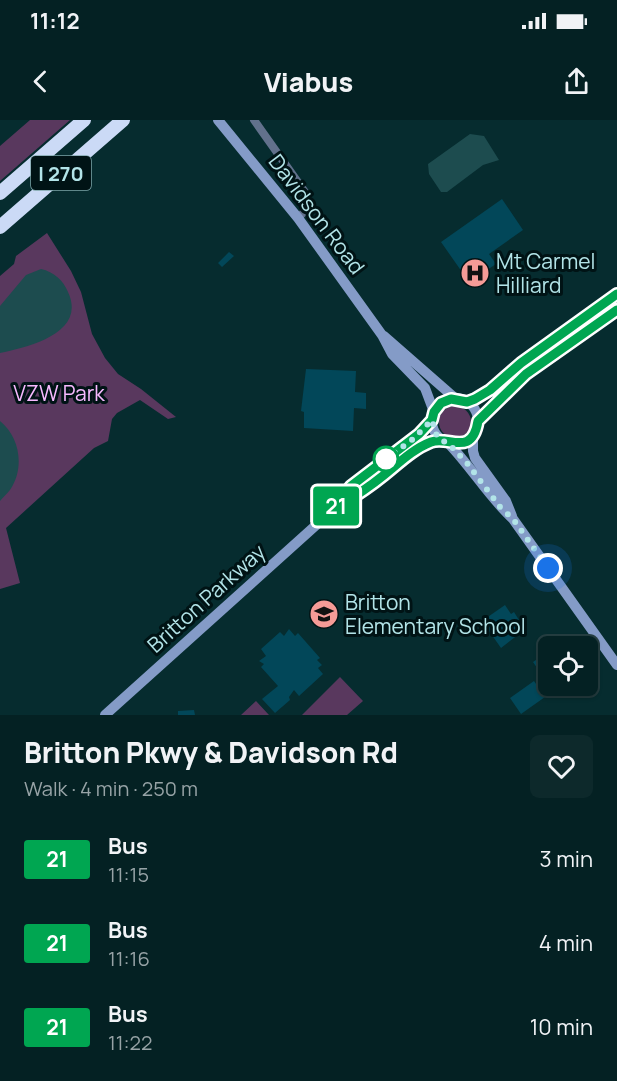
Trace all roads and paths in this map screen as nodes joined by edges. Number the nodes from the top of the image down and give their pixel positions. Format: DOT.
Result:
graph roads {
  1 [pos="84,120"];
  2 [pos="123,120"];
  3 [pos="218,120"];
  4 [pos="254,120"];
  5 [pos="0,193"];
  6 [pos="298,218"];
  7 [pos="0,227"];
  8 [pos="617,294"];
  9 [pos="617,310"];
  10 [pos="382,335"];
  11 [pos="462,400"];
  12 [pos="433,416"];
  13 [pos="478,421"];
  14 [pos="473,435"];
  15 [pos="445,442"];
  16 [pos="334,509"];
  17 [pos="513,519"];
  18 [pos="617,665"];
  19 [pos="105,715"];
  1 -- 5 [label="highway, I 270"];
  2 -- 7 [label="highway, I 270"];
  3 -- 6 [label="main road, Davidson Road"];
  4 -- 6 [label="street"];
  6 -- 10 [label="main road, Davidson Road"];
  8 -- 11 [label="main road"];
  9 -- 13 [label="main road"];
  10 -- 11 [label="main road, Davidson Road"];
  10 -- 12 [label="main road, Davidson Road"];
  11 -- 12 [label="main road"];
  11 -- 13 [label="main road"];
  12 -- 15 [label="main road"];
  12 -- 16 [label="main road, Britton Parkway"];
  13 -- 14 [label="main road"];
  14 -- 15 [label="main road"];
  14 -- 17 [label="main road"];
  15 -- 16 [label="main road, Britton Parkway"];
  15 -- 17 [label="main road"];
  16 -- 19 [label="main road, Britton Parkway"];
  17 -- 18 [label="main road"];
}
